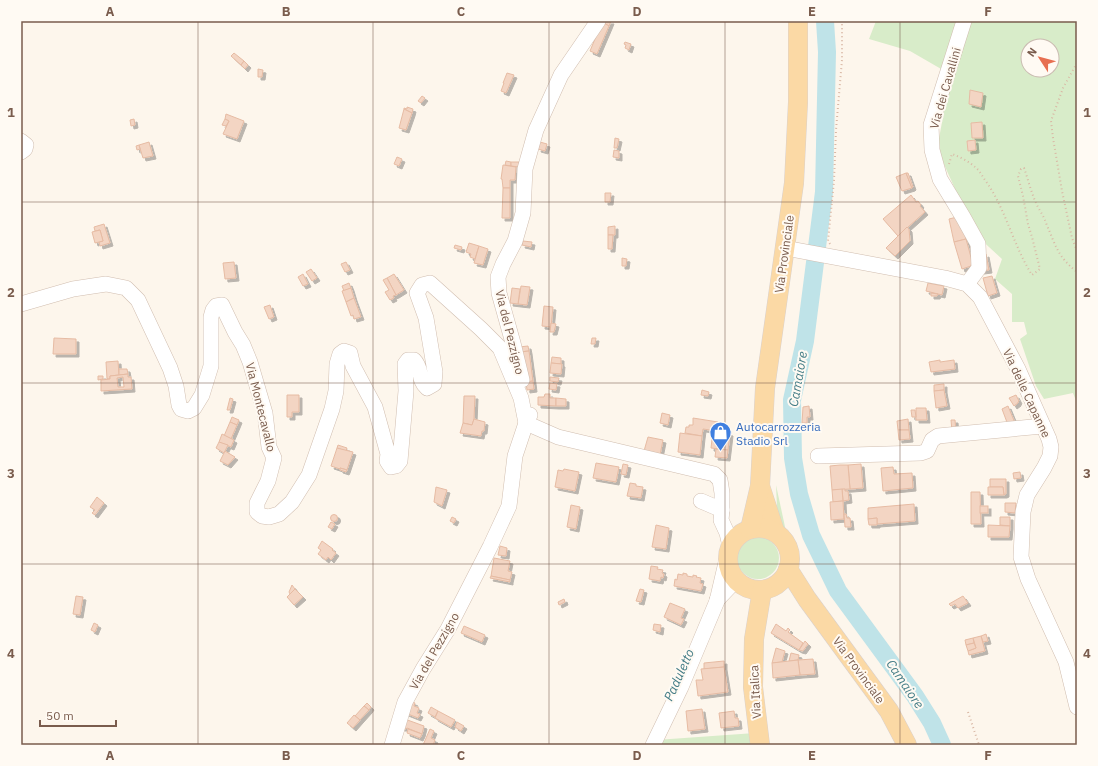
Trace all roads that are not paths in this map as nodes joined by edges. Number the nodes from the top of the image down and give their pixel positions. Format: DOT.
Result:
graph roads {
  1 [pos="598,21"];
  2 [pos="798,21"];
  3 [pos="964,21"];
  4 [pos="21,141"];
  5 [pos="21,152"];
  6 [pos="785,248"];
  7 [pos="967,284"];
  8 [pos="21,304"];
  9 [pos="526,423"];
  10 [pos="1043,426"];
  11 [pos="818,456"];
  12 [pos="760,486"];
  13 [pos="701,501"];
  14 [pos="722,510"];
  15 [pos="775,532"];
  16 [pos="734,540"];
  17 [pos="784,575"];
  18 [pos="748,585"];
  19 [pos="716,601"];
  20 [pos="1077,707"];
  21 [pos="392,745"];
  22 [pos="653,745"];
  23 [pos="760,745"];
  24 [pos="907,745"];
  1 -- 9 [label="street, Via del Pezzigno"];
  2 -- 6 [label="main road, Via Provinciale"];
  3 -- 7 [label="street, Via dei Cavallini"];
  4 -- 5 [label="street"];
  6 -- 7 [label="street"];
  6 -- 12 [label="main road, Via Provinciale"];
  7 -- 10 [label="street, Via delle Capanne"];
  8 -- 9 [label="street, Via Montecavallo"];
  9 -- 14 [label="street"];
  9 -- 21 [label="street, Via del Pezzigno"];
  10 -- 11 [label="street"];
  10 -- 20 [label="street, Via delle Capanne"];
  12 -- 15 [label="main road, Via Provinciale"];
  12 -- 16 [label="main road, Via Provinciale"];
  13 -- 14 [label="street"];
  14 -- 16 [label="street"];
  15 -- 16 [label="main road"];
  15 -- 17 [label="main road, Via Provinciale"];
  16 -- 18 [label="main road, Via Provinciale"];
  16 -- 19 [label="street"];
  17 -- 18 [label="main road"];
  17 -- 24 [label="main road, Via Provinciale"];
  18 -- 19 [label="street"];
  18 -- 23 [label="main road, Via Italica"];
  19 -- 22 [label="street"];
}
